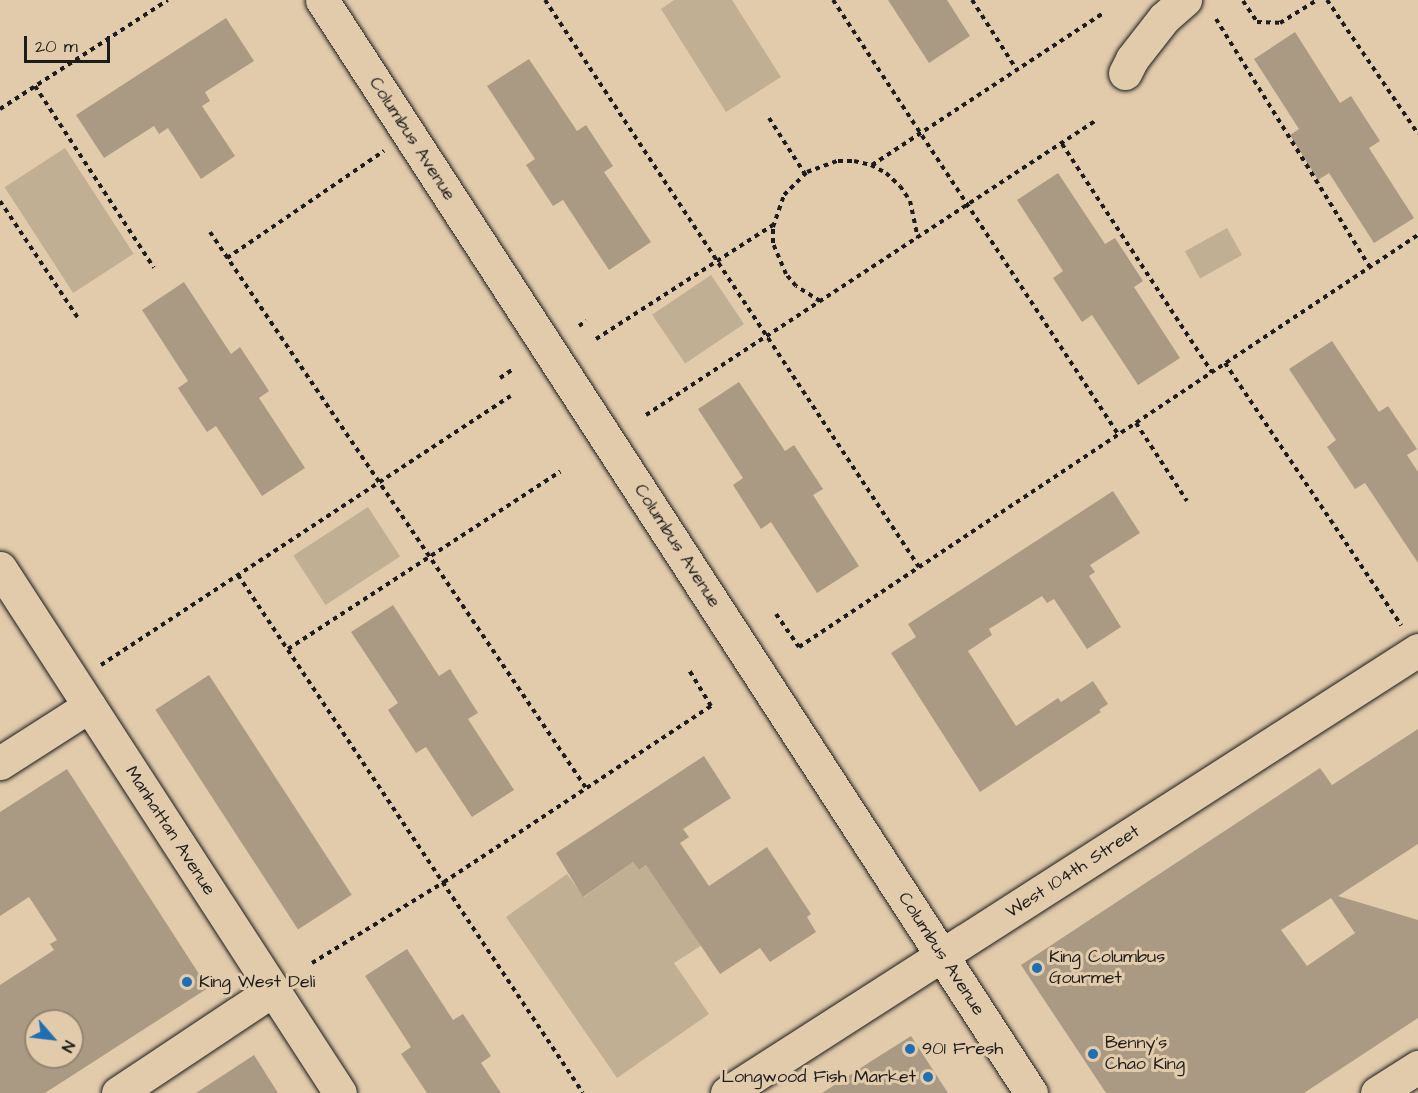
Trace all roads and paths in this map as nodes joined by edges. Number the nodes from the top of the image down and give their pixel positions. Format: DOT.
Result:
graph roads {
  1 [pos="168,0"];
  2 [pos="322,0"];
  3 [pos="545,0"];
  4 [pos="833,0"];
  5 [pos="972,0"];
  6 [pos="1185,0"];
  7 [pos="1317,0"];
  8 [pos="1326,0"];
  9 [pos="1243,1"];
  10 [pos="1102,14"];
  11 [pos="1216,19"];
  12 [pos="1017,70"];
  13 [pos="1125,74"];
  14 [pos="35,86"];
  15 [pos="0,109"];
  16 [pos="769,118"];
  17 [pos="1095,121"];
  18 [pos="920,133"];
  19 [pos="409,134"];
  20 [pos="1418,134"];
  21 [pos="1062,144"];
  22 [pos="871,165"];
  23 [pos="805,174"];
  24 [pos="0,201"];
  25 [pos="968,205"];
  26 [pos="774,224"];
  27 [pos="210,232"];
  28 [pos="1418,235"];
  29 [pos="918,238"];
  30 [pos="227,258"];
  31 [pos="716,260"];
  32 [pos="1370,267"];
  33 [pos="154,268"];
  34 [pos="821,301"];
  35 [pos="78,318"];
  36 [pos="586,321"];
  37 [pos="579,326"];
  38 [pos="767,337"];
  39 [pos="597,339"];
  40 [pos="1225,363"];
  41 [pos="512,370"];
  42 [pos="1212,372"];
  43 [pos="500,378"];
  44 [pos="510,396"];
  45 [pos="646,416"];
  46 [pos="1136,423"];
  47 [pos="1118,434"];
  48 [pos="560,472"];
  49 [pos="379,482"];
  50 [pos="1187,501"];
  51 [pos="429,557"];
  52 [pos="918,567"];
  53 [pos="0,568"];
  54 [pos="238,574"];
  55 [pos="776,614"];
  56 [pos="288,649"];
  57 [pos="1418,650"];
  58 [pos="101,665"];
  59 [pos="689,670"];
  60 [pos="89,706"];
  61 [pos="0,763"];
  62 [pos="586,788"];
  63 [pos="444,882"];
  64 [pos="942,956"];
  65 [pos="312,963"];
  66 [pos="273,990"];
  67 [pos="1418,1067"];
  68 [pos="118,1093"];
  69 [pos="340,1093"];
  70 [pos="582,1093"];
  71 [pos="728,1093"];
  72 [pos="1030,1093"];
  73 [pos="1377,1093"];
  1 -- 14 [label="path"];
  2 -- 19 [label="street, Columbus Avenue"];
  3 -- 31 [label="path"];
  4 -- 18 [label="path"];
  5 -- 12 [label="path"];
  6 -- 13 [label="street"];
  7 -- 9 [label="path"];
  8 -- 20 [label="path"];
  10 -- 12 [label="path"];
  11 -- 32 [label="path"];
  12 -- 18 [label="path"];
  14 -- 15 [label="path"];
  14 -- 33 [label="path"];
  16 -- 23 [label="path"];
  17 -- 21 [label="path"];
  18 -- 22 [label="path"];
  18 -- 25 [label="path"];
  19 -- 30 [label="path"];
  19 -- 64 [label="street, Columbus Avenue"];
  21 -- 25 [label="path"];
  21 -- 42 [label="path"];
  22 -- 23 [label="path"];
  22 -- 29 [label="path"];
  23 -- 26 [label="path"];
  24 -- 35 [label="path"];
  25 -- 29 [label="path"];
  25 -- 47 [label="path"];
  26 -- 31 [label="path"];
  26 -- 34 [label="path"];
  27 -- 30 [label="path"];
  28 -- 32 [label="path"];
  29 -- 34 [label="path"];
  30 -- 49 [label="path"];
  31 -- 38 [label="path"];
  31 -- 39 [label="path"];
  32 -- 40 [label="path"];
  34 -- 38 [label="path"];
  36 -- 37 [label="path"];
  38 -- 45 [label="path"];
  38 -- 52 [label="path"];
  40 -- 42 [label="path"];
  40 -- 57 [label="path"];
  41 -- 43 [label="path"];
  42 -- 46 [label="path"];
  44 -- 49 [label="path"];
  46 -- 47 [label="path"];
  46 -- 50 [label="path"];
  47 -- 52 [label="path"];
  48 -- 51 [label="path"];
  49 -- 51 [label="path"];
  49 -- 54 [label="path"];
  51 -- 56 [label="path"];
  51 -- 62 [label="path"];
  52 -- 55 [label="path"];
  53 -- 60 [label="street, Manhattan Avenue"];
  54 -- 56 [label="path"];
  54 -- 58 [label="path"];
  56 -- 63 [label="path"];
  57 -- 64 [label="street, West 104th Street"];
  59 -- 62 [label="path"];
  60 -- 61 [label="street"];
  60 -- 66 [label="street, Manhattan Avenue"];
  62 -- 63 [label="path"];
  63 -- 65 [label="path"];
  63 -- 70 [label="path"];
  64 -- 71 [label="street, West 104th Street"];
  64 -- 72 [label="street, Columbus Avenue"];
  66 -- 68 [label="street"];
  66 -- 69 [label="street, Manhattan Avenue"];
  67 -- 73 [label="street"];
}
